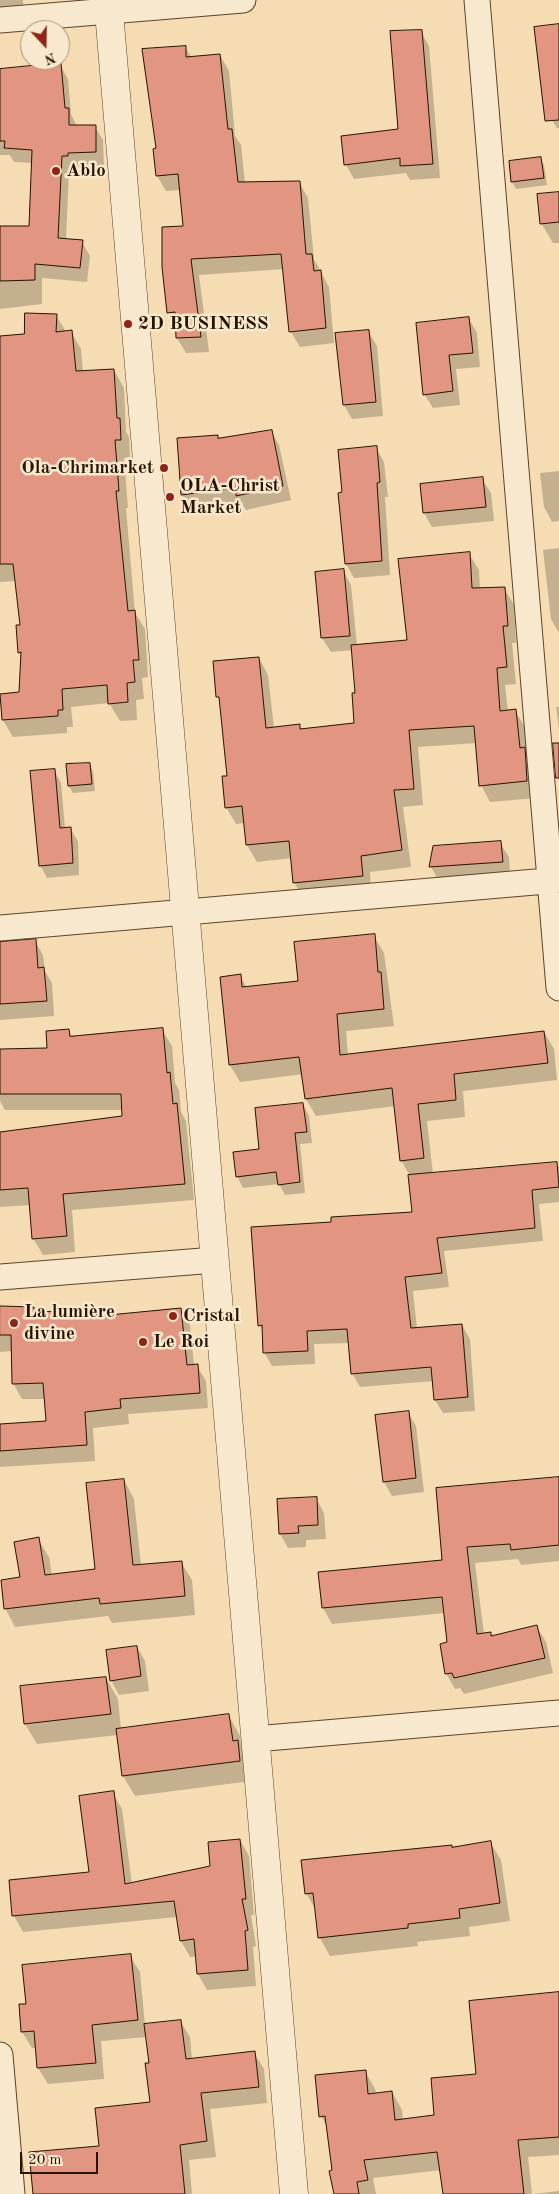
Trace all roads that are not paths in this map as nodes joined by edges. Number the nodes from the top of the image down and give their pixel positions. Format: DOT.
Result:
graph roads {
  1 [pos="244,0"];
  2 [pos="477,0"];
  3 [pos="109,6"];
  4 [pos="0,20"];
  5 [pos="554,881"];
  6 [pos="185,912"];
  7 [pos="0,928"];
  8 [pos="559,988"];
  9 [pos="215,1260"];
  10 [pos="0,1276"];
  11 [pos="559,1713"];
  12 [pos="255,1739"];
  13 [pos="0,2055"];
  14 [pos="12,2194"];
  15 [pos="294,2194"];
  1 -- 3 [label="street"];
  2 -- 5 [label="street"];
  3 -- 4 [label="street"];
  3 -- 6 [label="street"];
  5 -- 6 [label="street"];
  5 -- 8 [label="street"];
  6 -- 7 [label="street"];
  6 -- 9 [label="street"];
  9 -- 10 [label="street"];
  9 -- 12 [label="street"];
  11 -- 12 [label="street"];
  12 -- 15 [label="street"];
  13 -- 14 [label="street"];
}
